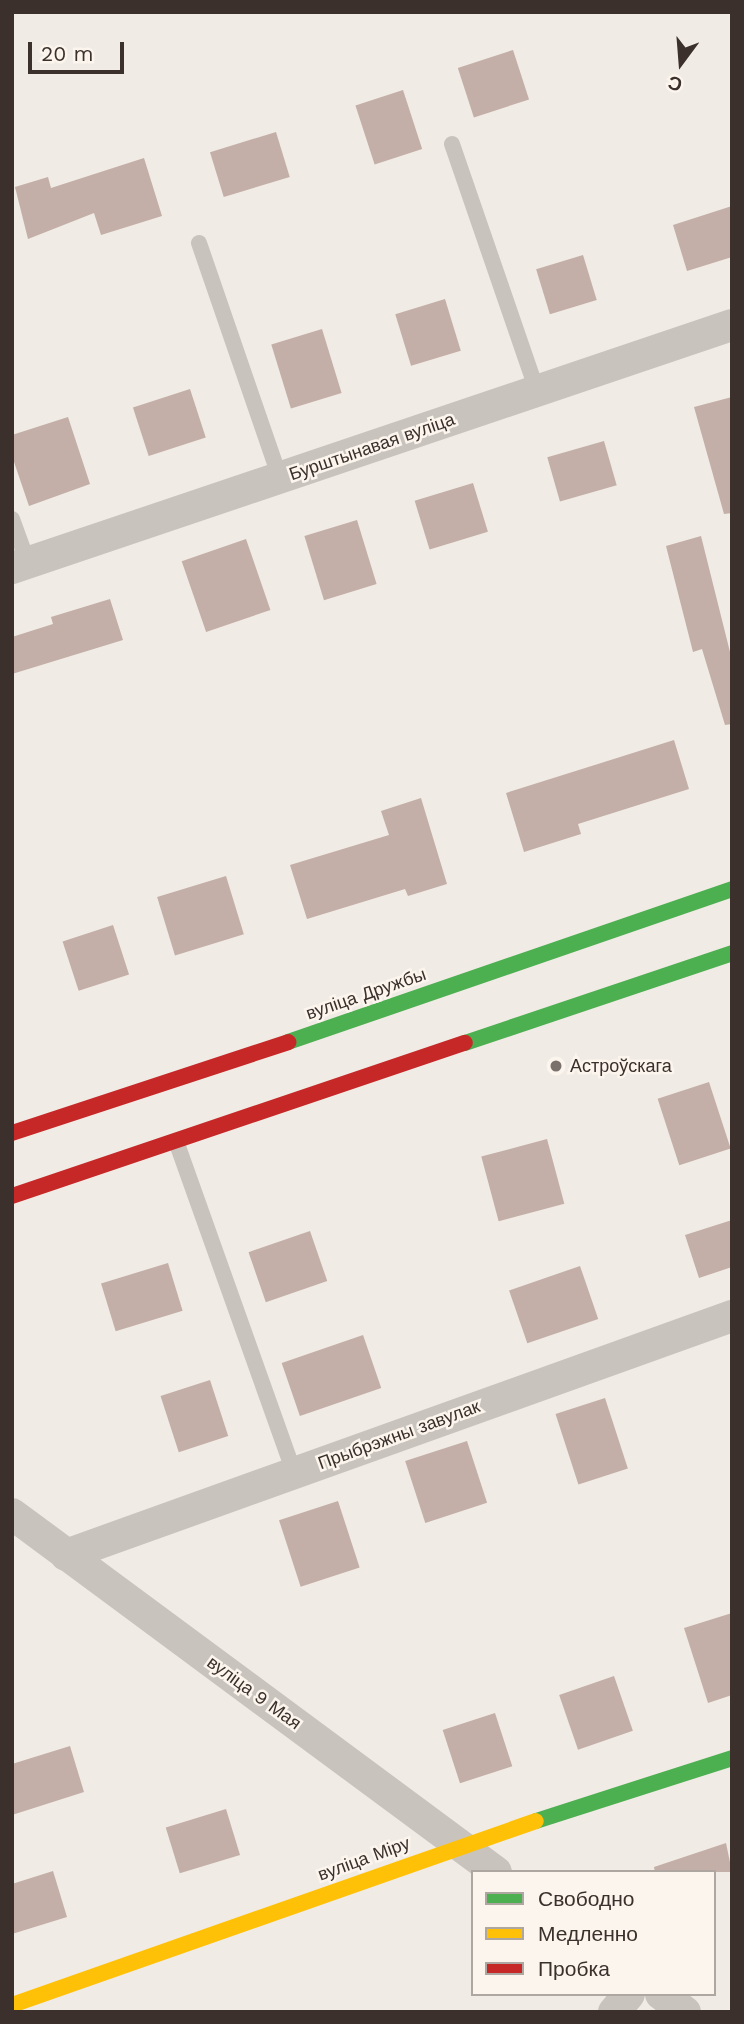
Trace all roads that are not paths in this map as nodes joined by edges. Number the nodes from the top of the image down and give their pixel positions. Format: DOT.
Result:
graph roads {
  1 [pos="452,144"];
  2 [pos="199,243"];
  3 [pos="732,325"];
  4 [pos="537,391"];
  5 [pos="279,478"];
  6 [pos="12,520"];
  7 [pos="20,565"];
  8 [pos="732,889"];
  9 [pos="732,944"];
  10 [pos="732,953"];
  11 [pos="660,977"];
  12 [pos="166,1084"];
  13 [pos="12,1133"];
  14 [pos="60,1134"];
  15 [pos="176,1141"];
  16 [pos="12,1196"];
  17 [pos="732,1315"];
  18 [pos="294,1473"];
  19 [pos="12,1514"];
  20 [pos="66,1555"];
  21 [pos="732,1758"];
  22 [pos="460,1845"];
  23 [pos="493,1870"];
  24 [pos="627,1996"];
  25 [pos="664,1996"];
  26 [pos="12,2005"];
  27 [pos="614,2012"];
  28 [pos="685,2012"];
  1 -- 4 [label="lane"];
  2 -- 5 [label="lane"];
  3 -- 4 [label="street, Бурштынавая вуліца"];
  4 -- 5 [label="street, Бурштынавая вуліца"];
  5 -- 7 [label="street, Бурштынавая вуліца"];
  6 -- 7 [label="lane"];
  8 -- 12 [label="main road, вуліца Дружбы"];
  9 -- 11 [label="main road"];
  10 -- 11 [label="main road"];
  11 -- 15 [label="main road"];
  12 -- 13 [label="main road, вуліца Дружбы"];
  12 -- 14 [label="main road"];
  15 -- 16 [label="main road"];
  15 -- 18 [label="lane"];
  17 -- 18 [label="street, Прыбрэжны завулак"];
  18 -- 20 [label="street, Прыбрэжны завулак"];
  19 -- 20 [label="street, вуліца 9 Мая"];
  20 -- 22 [label="street, вуліца 9 Мая"];
  21 -- 22 [label="main road, вуліца Міру"];
  22 -- 23 [label="street, вуліца 9 Мая"];
  22 -- 26 [label="main road, вуліца Міру"];
  24 -- 27 [label="street"];
  25 -- 28 [label="street"];
}
